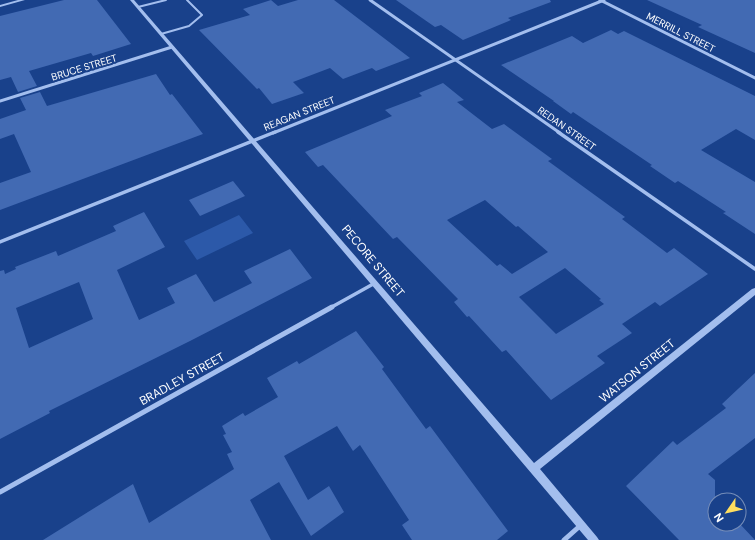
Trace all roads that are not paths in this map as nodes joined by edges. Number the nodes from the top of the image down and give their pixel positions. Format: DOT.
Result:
graph roads {
  1 [pos="23,0"];
  2 [pos="132,0"];
  3 [pos="166,0"];
  4 [pos="187,0"];
  5 [pos="370,0"];
  6 [pos="602,0"];
  7 [pos="0,6"];
  8 [pos="138,7"];
  9 [pos="161,34"];
  10 [pos="172,47"];
  11 [pos="454,60"];
  12 [pos="755,78"];
  13 [pos="0,101"];
  14 [pos="253,140"];
  15 [pos="0,242"];
  16 [pos="755,269"];
  17 [pos="375,283"];
  18 [pos="755,291"];
  19 [pos="533,469"];
  20 [pos="0,492"];
  21 [pos="581,525"];
  22 [pos="564,540"];
  23 [pos="594,540"];
  1 -- 7 [label="street"];
  2 -- 8 [label="street, PECORE STREET"];
  3 -- 8 [label="lane"];
  4 -- 9 [label="lane"];
  5 -- 11 [label="street, REDAN STREET"];
  6 -- 11 [label="street, REAGAN STREET"];
  6 -- 12 [label="street, MERRILL STREET"];
  8 -- 9 [label="street, PECORE STREET"];
  9 -- 10 [label="street, PECORE STREET"];
  10 -- 13 [label="street, BRUCE STREET"];
  10 -- 14 [label="street, PECORE STREET"];
  11 -- 14 [label="street, REAGAN STREET"];
  11 -- 16 [label="street, REDAN STREET"];
  14 -- 15 [label="street, REAGAN STREET"];
  14 -- 17 [label="street, PECORE STREET"];
  17 -- 19 [label="street, PECORE STREET"];
  17 -- 20 [label="street, BRADLEY STREET"];
  18 -- 19 [label="street, WATSON STREET"];
  19 -- 21 [label="street, PECORE STREET"];
  21 -- 22 [label="street"];
  21 -- 23 [label="street, PECORE STREET"];
}
